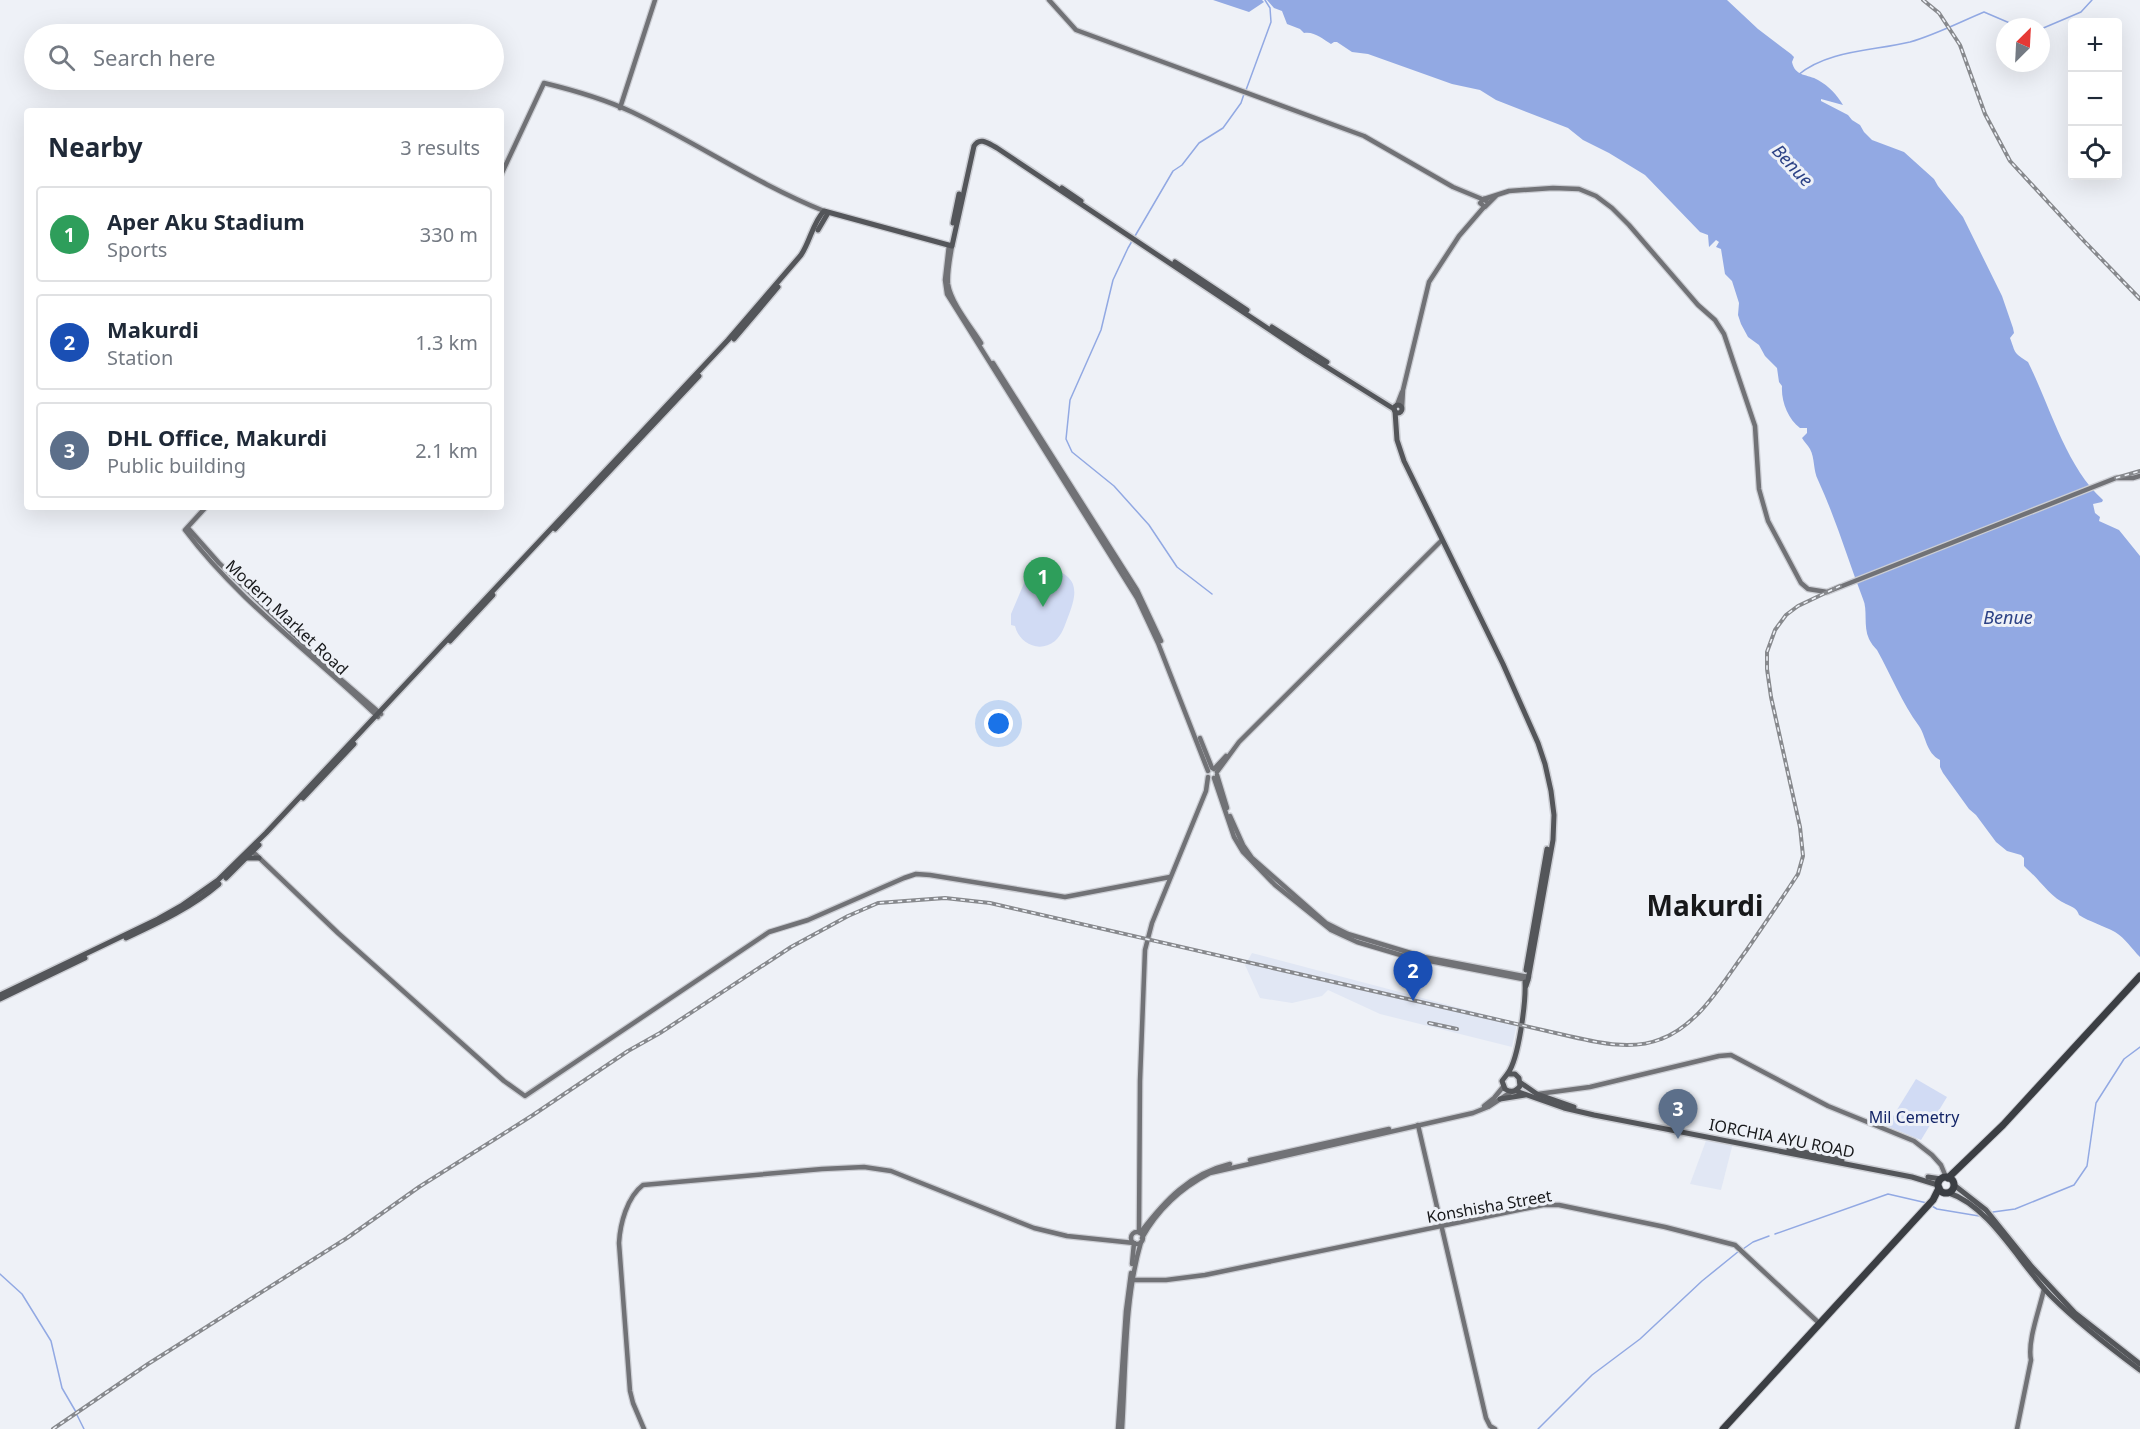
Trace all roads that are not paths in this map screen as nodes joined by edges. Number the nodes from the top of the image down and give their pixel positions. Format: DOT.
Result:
graph roads {
  1 [pos="655,0"];
  2 [pos="1049,0"];
  3 [pos="624,99"];
  4 [pos="620,108"];
  5 [pos="628,111"];
  6 [pos="504,169"];
  7 [pos="1483,203"];
  8 [pos="826,212"];
  9 [pos="950,245"];
  10 [pos="1397,408"];
  11 [pos="2140,476"];
  12 [pos="203,510"];
  13 [pos="1442,540"];
  14 [pos="387,704"];
  15 [pos="371,708"];
  16 [pos="377,715"];
  17 [pos="1213,774"];
  18 [pos="1205,792"];
  19 [pos="1219,794"];
  20 [pos="251,851"];
  21 [pos="259,858"];
  22 [pos="245,859"];
  23 [pos="1170,877"];
  24 [pos="1408,955"];
  25 [pos="2140,974"];
  26 [pos="1527,980"];
  27 [pos="0,997"];
  28 [pos="1515,1058"];
  29 [pos="1508,1074"];
  30 [pos="1518,1076"];
  31 [pos="1521,1083"];
  32 [pos="1503,1087"];
  33 [pos="1513,1091"];
  34 [pos="1537,1094"];
  35 [pos="1526,1095"];
  36 [pos="1500,1100"];
  37 [pos="1418,1124"];
  38 [pos="1946,1184"];
  39 [pos="1138,1214"];
  40 [pos="1151,1218"];
  41 [pos="1441,1225"];
  42 [pos="1139,1235"];
  43 [pos="1133,1241"];
  44 [pos="2030,1268"];
  45 [pos="1133,1280"];
  46 [pos="2044,1289"];
  47 [pos="1819,1323"];
  48 [pos="2140,1364"];
  49 [pos="2140,1370"];
  50 [pos="644,1429"];
  51 [pos="1120,1429"];
  52 [pos="1495,1429"];
  53 [pos="1723,1429"];
  54 [pos="2017,1429"];
  1 -- 3 [label="street"];
  2 -- 7 [label="street"];
  3 -- 4 [label="street"];
  3 -- 5 [label="street"];
  4 -- 5 [label="street"];
  4 -- 6 [label="street"];
  5 -- 8 [label="street"];
  7 -- 10 [label="street"];
  7 -- 11 [label="street"];
  8 -- 9 [label="main road"];
  8 -- 14 [label="main road"];
  8 -- 16 [label="main road"];
  9 -- 10 [label="main road"];
  9 -- 17 [label="street"];
  10 -- 13 [label="main road"];
  12 -- 15 [label="street, Modern Market Road"];
  13 -- 17 [label="street"];
  13 -- 26 [label="main road"];
  14 -- 15 [label="main road"];
  14 -- 16 [label="main road"];
  15 -- 16 [label="street, Modern Market Road"];
  15 -- 16 [label="main road"];
  16 -- 20 [label="main road"];
  17 -- 18 [label="street"];
  17 -- 19 [label="street"];
  17 -- 24 [label="street"];
  18 -- 19 [label="street"];
  18 -- 23 [label="street"];
  19 -- 24 [label="street"];
  20 -- 21 [label="street"];
  20 -- 22 [label="main road"];
  20 -- 27 [label="main road"];
  21 -- 22 [label="main road"];
  21 -- 23 [label="street"];
  22 -- 27 [label="main road"];
  23 -- 39 [label="street"];
  24 -- 26 [label="street"];
  25 -- 38 [label="highway"];
  26 -- 28 [label="main road"];
  28 -- 29 [label="main road"];
  28 -- 30 [label="main road"];
  29 -- 30 [label="main road"];
  29 -- 32 [label="main road"];
  30 -- 31 [label="main road"];
  31 -- 33 [label="main road"];
  31 -- 34 [label="main road"];
  32 -- 33 [label="main road"];
  32 -- 37 [label="street"];
  33 -- 35 [label="main road, IORCHIA AYU ROAD"];
  33 -- 36 [label="street"];
  34 -- 38 [label="main road"];
  34 -- 38 [label="street"];
  35 -- 36 [label="main road"];
  35 -- 38 [label="main road, IORCHIA AYU ROAD"];
  36 -- 37 [label="street"];
  37 -- 40 [label="street"];
  37 -- 41 [label="street"];
  37 -- 42 [label="street"];
  38 -- 44 [label="main road"];
  38 -- 47 [label="highway"];
  39 -- 40 [label="street"];
  39 -- 42 [label="street"];
  40 -- 42 [label="street"];
  41 -- 45 [label="street, Konshisha Street"];
  41 -- 47 [label="street, Konshisha Street"];
  41 -- 52 [label="street"];
  42 -- 43 [label="street"];
  42 -- 43 [label="street"];
  42 -- 45 [label="street"];
  43 -- 50 [label="street"];
  43 -- 51 [label="street"];
  44 -- 46 [label="main road"];
  44 -- 48 [label="main road"];
  45 -- 51 [label="street"];
  46 -- 49 [label="main road"];
  46 -- 54 [label="street"];
  47 -- 53 [label="highway"];
}
